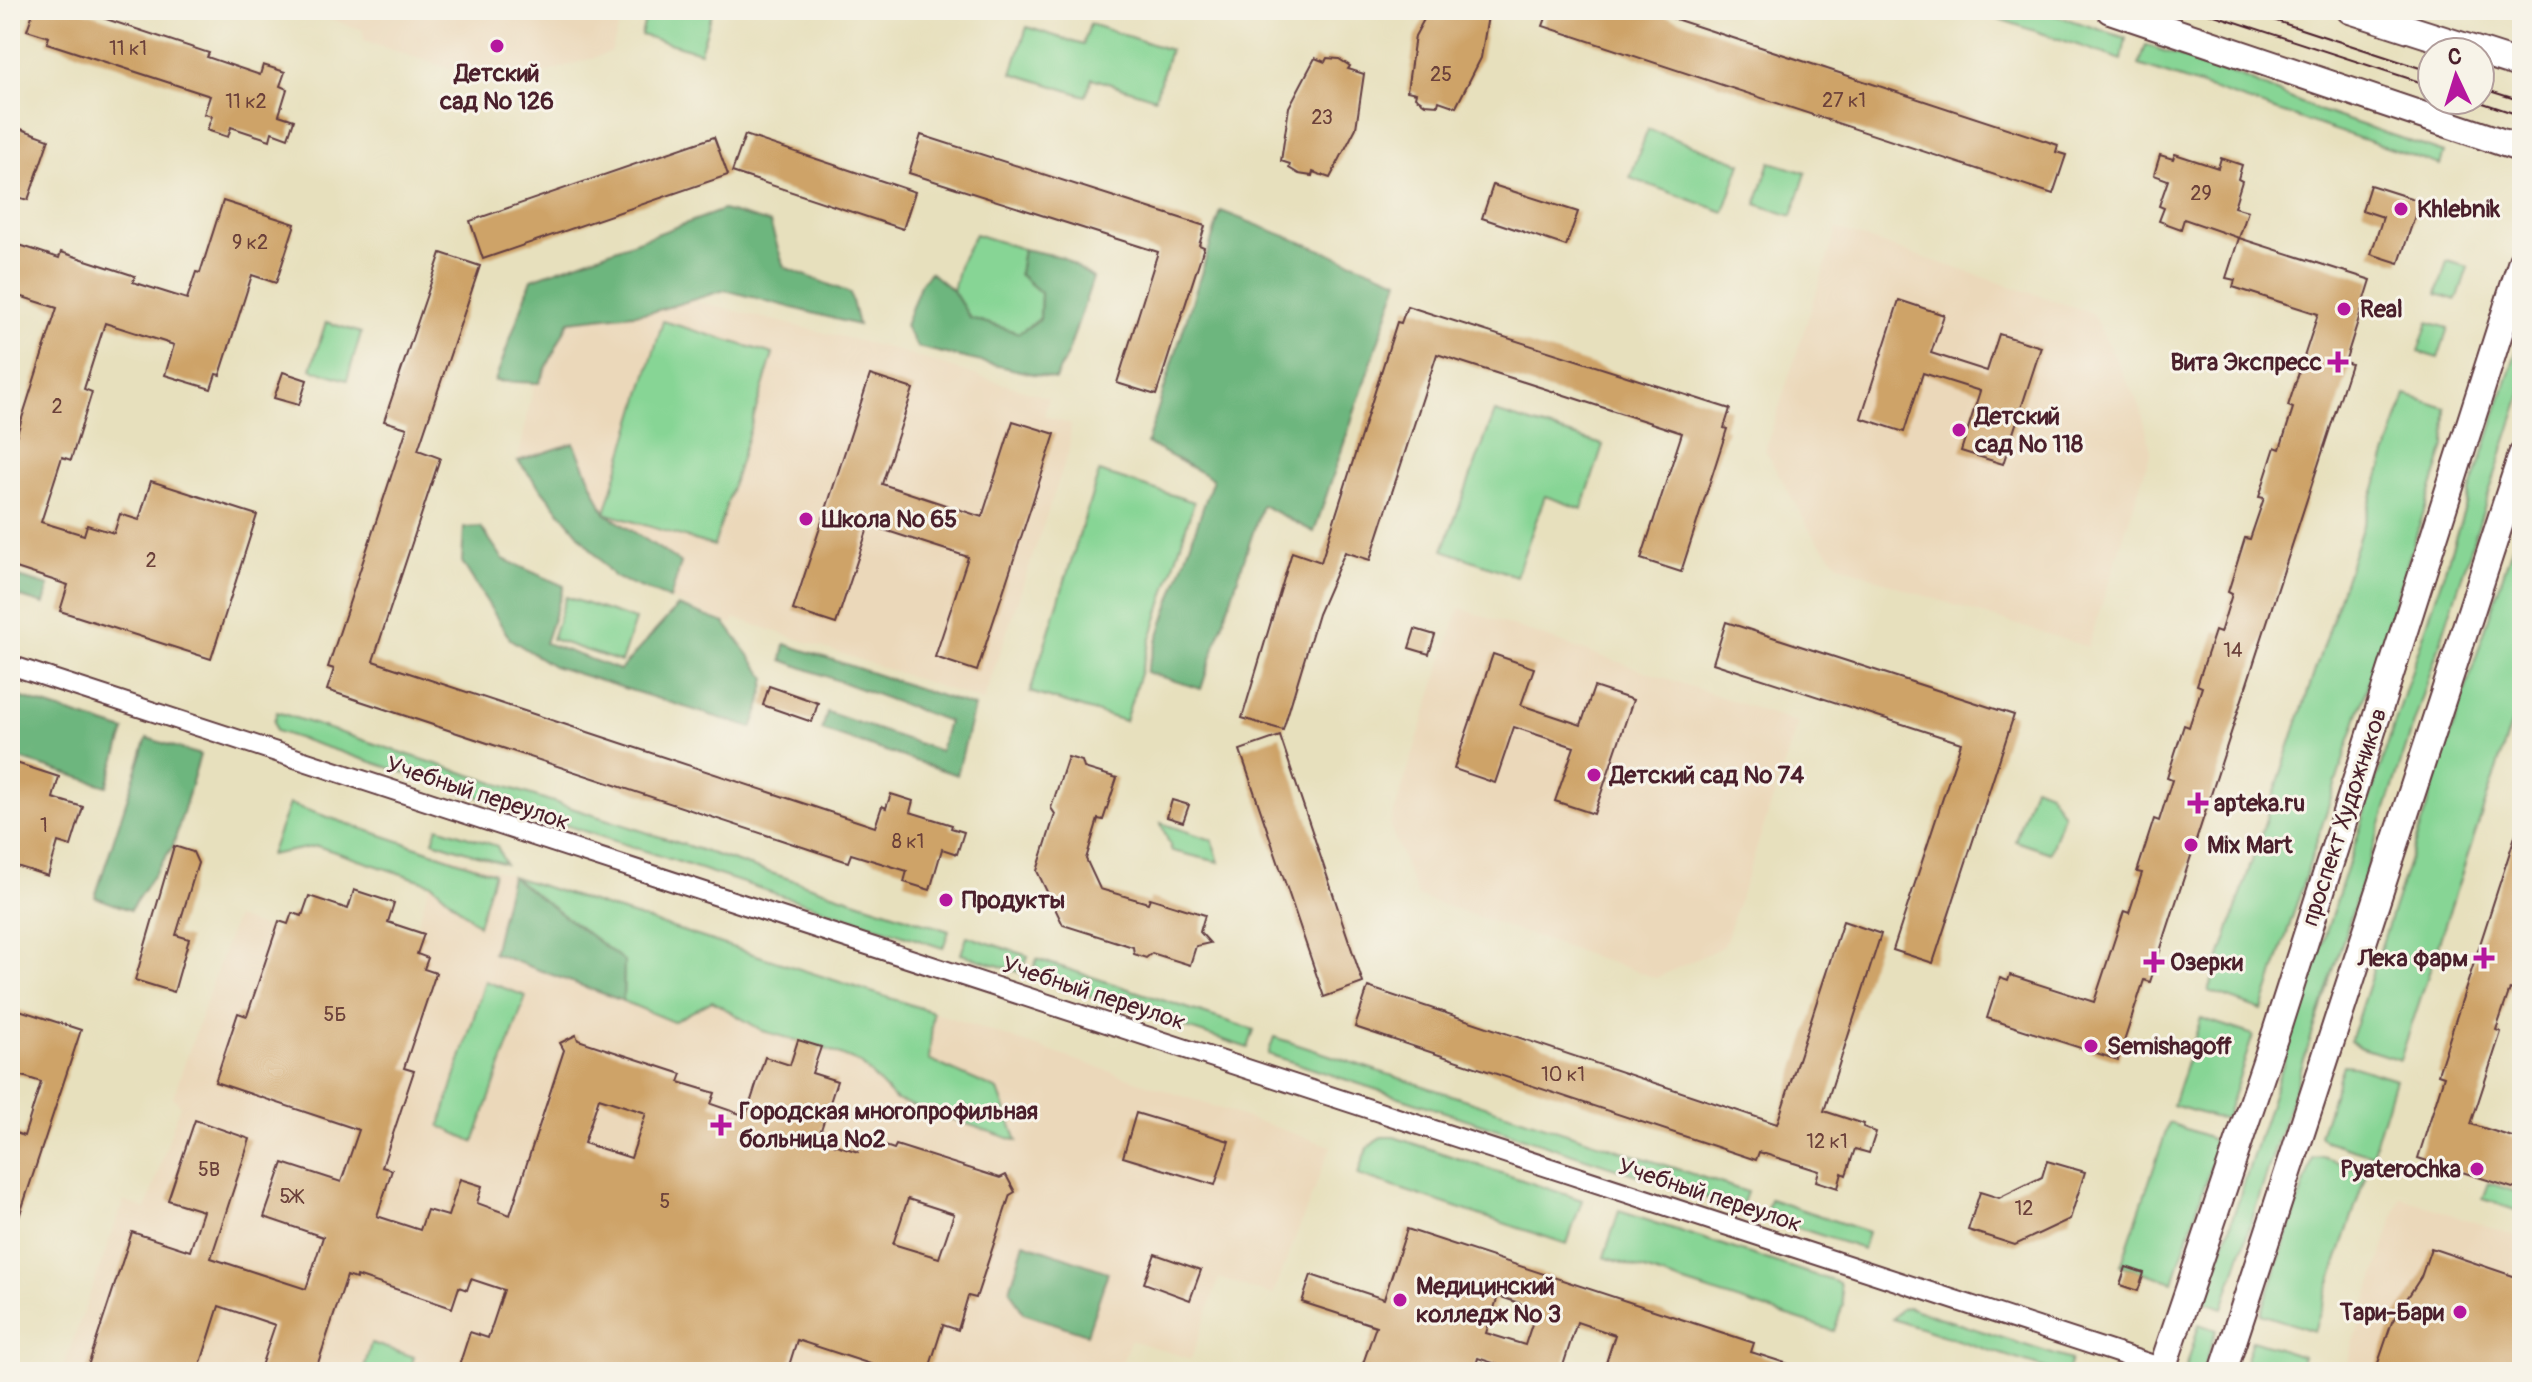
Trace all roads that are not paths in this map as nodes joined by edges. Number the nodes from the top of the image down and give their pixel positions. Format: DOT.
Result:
graph roads {
  1 [pos="2110,10"];
  2 [pos="2350,10"];
  3 [pos="2522,65"];
  4 [pos="2522,149"];
  5 [pos="2522,261"];
  6 [pos="2522,455"];
  7 [pos="10,665"];
  8 [pos="2162,1370"];
  9 [pos="2223,1372"];
  1 -- 4 [label="street"];
  2 -- 3 [label="street"];
  5 -- 8 [label="street, проспект Художников"];
  6 -- 9 [label="street"];
  7 -- 8 [label="street, Учебный переулок"];
}
